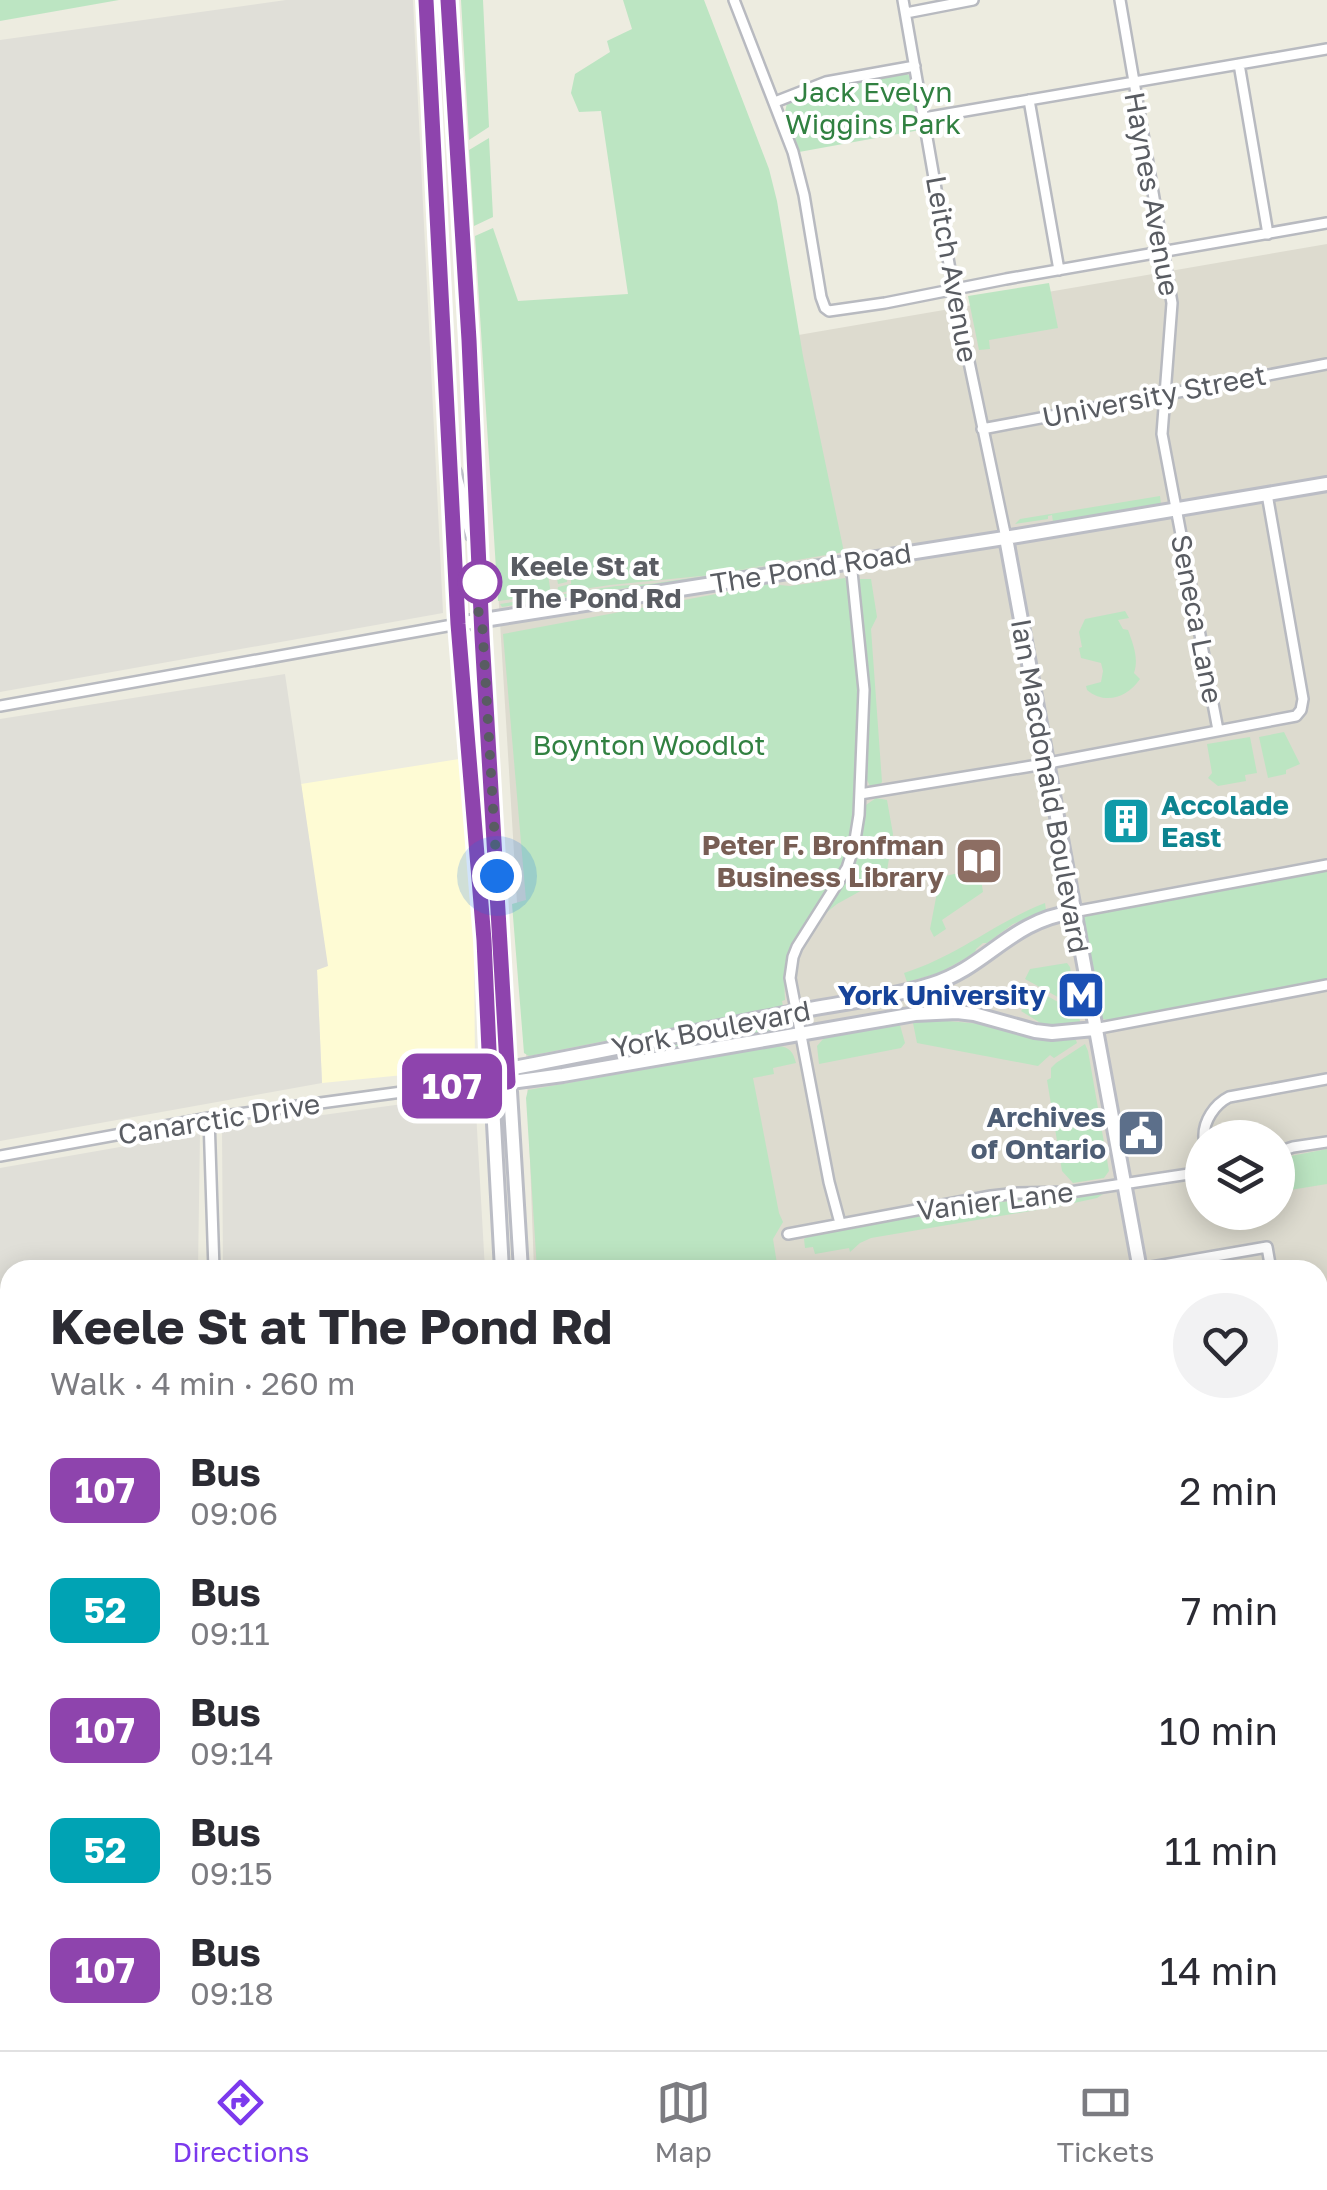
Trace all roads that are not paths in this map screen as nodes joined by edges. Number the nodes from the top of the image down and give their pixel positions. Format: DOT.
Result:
graph roads {
  1 [pos="426,0"];
  2 [pos="448,0"];
  3 [pos="734,0"];
  4 [pos="904,0"];
  5 [pos="973,0"];
  6 [pos="1120,0"];
  7 [pos="906,13"];
  8 [pos="1327,49"];
  9 [pos="1239,64"];
  10 [pos="915,66"];
  11 [pos="1134,82"];
  12 [pos="1029,100"];
  13 [pos="775,102"];
  14 [pos="924,118"];
  15 [pos="1327,223"];
  16 [pos="1268,234"];
  17 [pos="1164,252"];
  18 [pos="1059,270"];
  19 [pos="954,290"];
  20 [pos="1327,364"];
  21 [pos="1166,393"];
  22 [pos="982,429"];
  23 [pos="449,455"];
  24 [pos="1327,484"];
  25 [pos="1267,494"];
  26 [pos="1176,508"];
  27 [pos="1006,538"];
  28 [pos="851,562"];
  29 [pos="482,620"];
  30 [pos="458,624"];
  31 [pos="0,706"];
  32 [pos="1218,730"];
  33 [pos="1046,763"];
  34 [pos="860,794"];
  35 [pos="493,807"];
  36 [pos="1327,865"];
  37 [pos="1073,912"];
  38 [pos="1327,984"];
  39 [pos="892,994"];
  40 [pos="796,1011"];
  41 [pos="898,1017"];
  42 [pos="1094,1029"];
  43 [pos="801,1034"];
  44 [pos="508,1076"];
  45 [pos="490,1078"];
  46 [pos="1327,1078"];
  47 [pos="209,1118"];
  48 [pos="1207,1120"];
  49 [pos="1327,1142"];
  50 [pos="1295,1147"];
  51 [pos="0,1156"];
  52 [pos="1185,1175"];
  53 [pos="1124,1184"];
  54 [pos="840,1223"];
  55 [pos="788,1234"];
  56 [pos="214,1260"];
  57 [pos="501,1260"];
  58 [pos="520,1260"];
  59 [pos="1138,1260"];
  60 [pos="1196,1260"];
  61 [pos="1270,1260"];
  1 -- 23 [label="main road"];
  2 -- 29 [label="main road"];
  3 -- 13 [label="street"];
  4 -- 7 [label="street, Leitch Avenue"];
  5 -- 7 [label="street"];
  6 -- 11 [label="street, Haynes Avenue"];
  7 -- 10 [label="street, Leitch Avenue"];
  8 -- 9 [label="street"];
  9 -- 11 [label="street"];
  9 -- 16 [label="street"];
  10 -- 13 [label="street"];
  10 -- 14 [label="street, Leitch Avenue"];
  11 -- 12 [label="street"];
  11 -- 17 [label="street, Haynes Avenue"];
  12 -- 14 [label="street"];
  12 -- 18 [label="street"];
  13 -- 19 [label="street"];
  14 -- 19 [label="street, Leitch Avenue"];
  15 -- 16 [label="street"];
  16 -- 17 [label="street"];
  17 -- 18 [label="street"];
  17 -- 21 [label="street, Haynes Avenue"];
  18 -- 19 [label="street"];
  19 -- 22 [label="street, Leitch Avenue"];
  20 -- 21 [label="street, University Street"];
  21 -- 22 [label="street, University Street"];
  21 -- 26 [label="street, Haynes Avenue"];
  22 -- 27 [label="street, Leitch Avenue"];
  23 -- 29 [label="main road"];
  23 -- 30 [label="main road"];
  24 -- 25 [label="main road, The Pond Road"];
  25 -- 26 [label="main road, The Pond Road"];
  25 -- 32 [label="street"];
  26 -- 27 [label="main road, The Pond Road"];
  26 -- 32 [label="street, Seneca Lane"];
  27 -- 28 [label="main road, The Pond Road"];
  27 -- 33 [label="main road, Ian Macdonald Boulevard"];
  28 -- 29 [label="main road, The Pond Road"];
  28 -- 34 [label="street"];
  29 -- 30 [label="main road, The Pond Road"];
  29 -- 35 [label="main road"];
  30 -- 31 [label="street, The Pond Road"];
  30 -- 35 [label="main road"];
  30 -- 45 [label="main road"];
  32 -- 33 [label="street"];
  33 -- 34 [label="street"];
  33 -- 37 [label="main road, Ian Macdonald Boulevard"];
  34 -- 40 [label="street"];
  35 -- 44 [label="main road"];
  36 -- 37 [label="street, York Boulevard"];
  37 -- 39 [label="main road, York Boulevard"];
  37 -- 42 [label="main road, Ian Macdonald Boulevard"];
  38 -- 42 [label="street, York Boulevard"];
  39 -- 40 [label="main road, York Boulevard"];
  39 -- 41 [label="street"];
  40 -- 43 [label="street"];
  40 -- 44 [label="main road, York Boulevard"];
  41 -- 42 [label="main road, York Boulevard"];
  41 -- 43 [label="main road, York Boulevard"];
  42 -- 53 [label="main road, Ian Macdonald Boulevard"];
  43 -- 44 [label="main road, York Boulevard"];
  43 -- 54 [label="street"];
  44 -- 45 [label="main road, Canarctic Drive"];
  44 -- 58 [label="main road"];
  45 -- 47 [label="street, Canarctic Drive"];
  45 -- 57 [label="main road"];
  46 -- 48 [label="street"];
  47 -- 51 [label="street, Canarctic Drive"];
  47 -- 56 [label="street"];
  49 -- 50 [label="street"];
  52 -- 53 [label="street, Vanier Lane"];
  53 -- 54 [label="street, Vanier Lane"];
  53 -- 59 [label="main road, Ian Macdonald Boulevard"];
  54 -- 55 [label="street, Vanier Lane"];
  60 -- 61 [label="street"];
}
